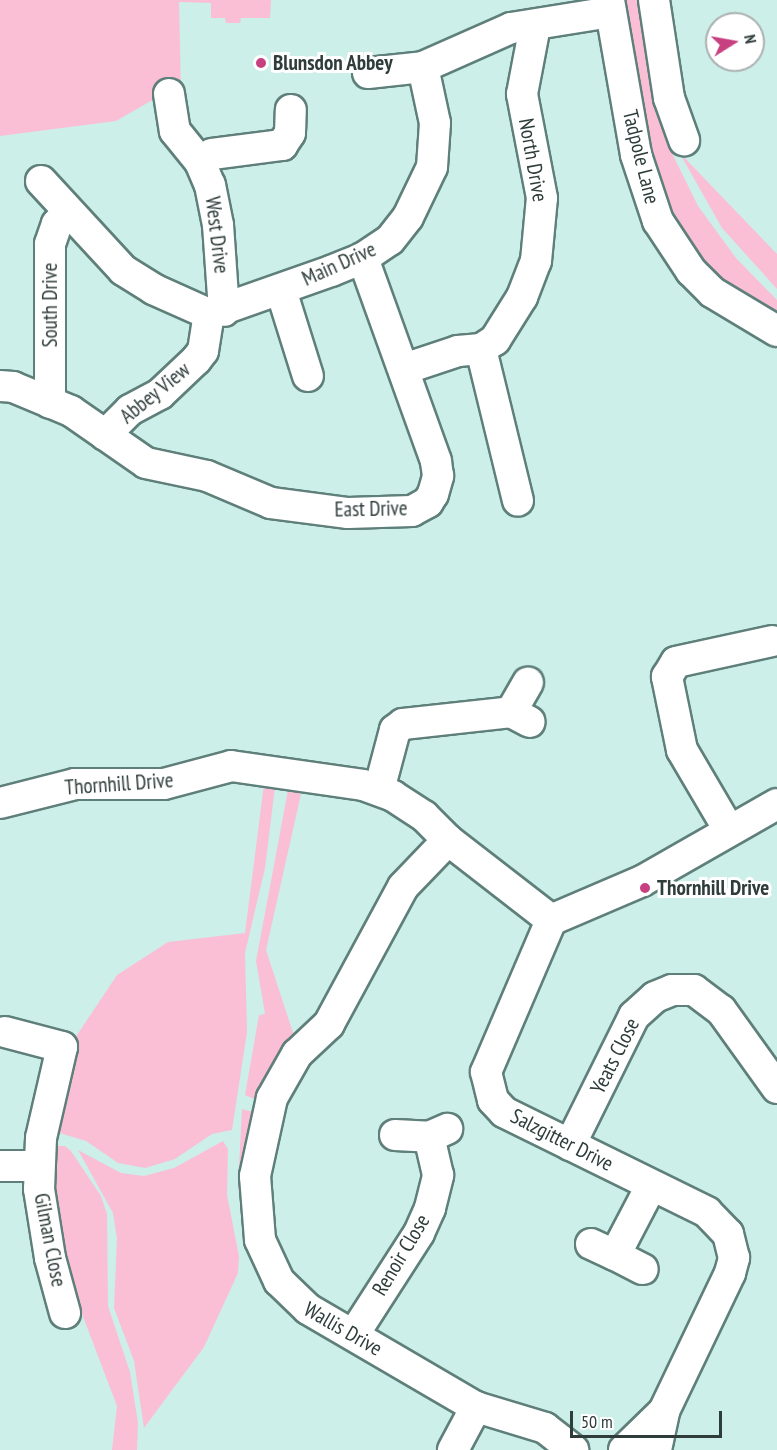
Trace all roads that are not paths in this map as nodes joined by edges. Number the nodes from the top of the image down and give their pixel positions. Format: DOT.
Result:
graph roads {
  1 [pos="654,0"];
  2 [pos="610,6"];
  3 [pos="535,26"];
  4 [pos="423,68"];
  5 [pos="368,73"];
  6 [pos="169,94"];
  7 [pos="291,110"];
  8 [pos="684,140"];
  9 [pos="200,162"];
  10 [pos="40,181"];
  11 [pos="68,212"];
  12 [pos="363,258"];
  13 [pos="281,290"];
  14 [pos="217,312"];
  15 [pos="777,331"];
  16 [pos="481,349"];
  17 [pos="404,369"];
  18 [pos="308,376"];
  19 [pos="0,386"];
  20 [pos="50,403"];
  21 [pos="105,435"];
  22 [pos="518,501"];
  23 [pos="772,641"];
  24 [pos="528,682"];
  25 [pos="379,790"];
  26 [pos="0,803"];
  27 [pos="777,804"];
  28 [pos="729,830"];
  29 [pos="448,840"];
  30 [pos="551,920"];
  31 [pos="5,1032"];
  32 [pos="777,1088"];
  33 [pos="395,1135"];
  34 [pos="570,1145"];
  35 [pos="0,1166"];
  36 [pos="39,1166"];
  37 [pos="651,1186"];
  38 [pos="643,1269"];
  39 [pos="65,1313"];
  40 [pos="354,1334"];
  41 [pos="476,1407"];
  42 [pos="664,1411"];
  43 [pos="453,1450"];
  44 [pos="573,1450"];
  45 [pos="624,1450"];
  46 [pos="656,1450"];
  1 -- 8 [label="street"];
  2 -- 3 [label="street"];
  2 -- 15 [label="street, Tadpole Lane"];
  3 -- 4 [label="street"];
  3 -- 16 [label="street, North Drive"];
  4 -- 5 [label="street"];
  4 -- 12 [label="street, Main Drive"];
  6 -- 9 [label="street, West Drive"];
  7 -- 9 [label="street"];
  9 -- 14 [label="street, West Drive"];
  10 -- 11 [label="street"];
  11 -- 14 [label="street"];
  11 -- 20 [label="street, South Drive"];
  12 -- 13 [label="street, Main Drive"];
  12 -- 17 [label="street, East Drive"];
  13 -- 14 [label="street, Main Drive"];
  13 -- 18 [label="street, Main Drive"];
  14 -- 21 [label="street, Abbey View"];
  16 -- 17 [label="street"];
  16 -- 22 [label="street"];
  17 -- 21 [label="street, East Drive"];
  19 -- 20 [label="street"];
  20 -- 21 [label="street"];
  23 -- 28 [label="street"];
  24 -- 25 [label="street"];
  25 -- 26 [label="street, Thornhill Drive"];
  25 -- 29 [label="street, Thornhill Drive"];
  27 -- 28 [label="street"];
  28 -- 30 [label="street"];
  29 -- 30 [label="street, Thornhill Drive"];
  29 -- 40 [label="street, Wallis Drive"];
  30 -- 34 [label="street, Salzgitter Drive"];
  31 -- 36 [label="street, Gilman Close"];
  32 -- 34 [label="street, Yeats Close"];
  33 -- 40 [label="street, Renoir Close"];
  34 -- 37 [label="street, Salzgitter Drive"];
  35 -- 36 [label="street, Gilman Close"];
  36 -- 39 [label="street, Gilman Close"];
  37 -- 38 [label="street"];
  37 -- 42 [label="street, Salzgitter Drive"];
  40 -- 41 [label="street, Wallis Drive"];
  41 -- 43 [label="street"];
  41 -- 44 [label="street, Wallis Drive"];
  42 -- 45 [label="street, Salzgitter Drive"];
  42 -- 46 [label="street, Salzgitter Drive"];
}
